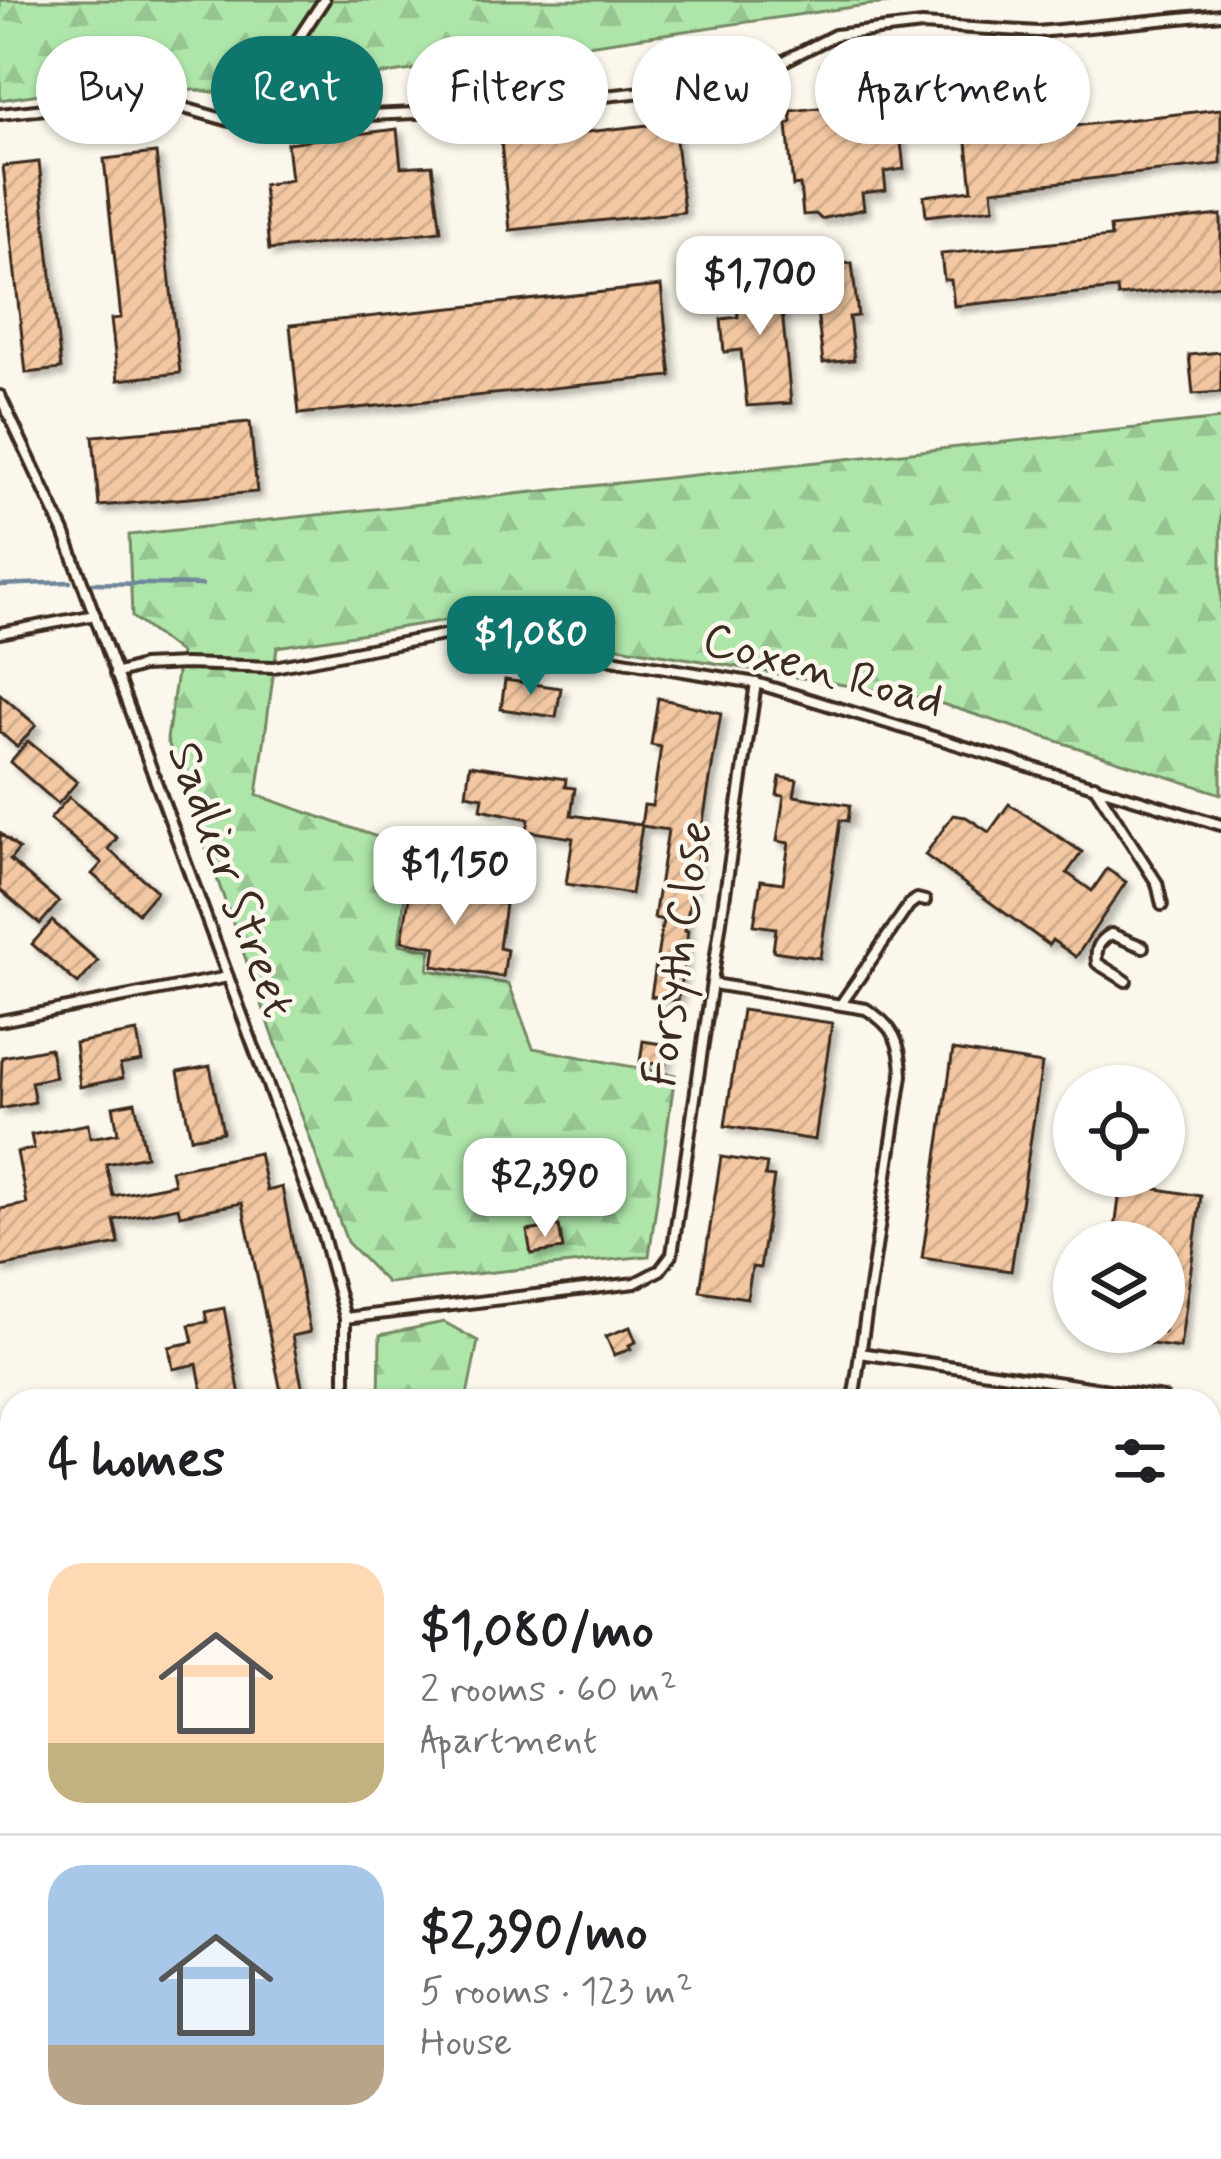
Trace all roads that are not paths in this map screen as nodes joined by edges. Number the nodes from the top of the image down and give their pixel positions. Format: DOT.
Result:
graph roads {
  1 [pos="324,0"];
  2 [pos="1221,14"];
  3 [pos="300,36"];
  4 [pos="0,114"];
  5 [pos="383,114"];
  6 [pos="211,116"];
  7 [pos="0,396"];
  8 [pos="95,615"];
  9 [pos="0,633"];
  10 [pos="115,674"];
  11 [pos="756,683"];
  12 [pos="1094,785"];
  13 [pos="1221,825"];
  14 [pos="925,901"];
  15 [pos="1162,905"];
  16 [pos="1143,947"];
  17 [pos="228,977"];
  18 [pos="1126,981"];
  19 [pos="712,984"];
  20 [pos="841,1004"];
  21 [pos="0,1021"];
  22 [pos="345,1318"];
  23 [pos="860,1353"];
  24 [pos="345,1389"];
  25 [pos="855,1389"];
  26 [pos="1102,1389"];
  1 -- 3 [label="lane"];
  2 -- 5 [label="lane"];
  4 -- 6 [label="lane"];
  7 -- 8 [label="lane, Sadlier Street"];
  8 -- 9 [label="lane"];
  8 -- 10 [label="lane, Sadlier Street"];
  10 -- 11 [label="lane, Coxen Road"];
  10 -- 17 [label="lane, Sadlier Street"];
  11 -- 12 [label="lane, Coxen Road"];
  11 -- 19 [label="lane, Forsyth Close"];
  12 -- 13 [label="lane, Coxen Road"];
  12 -- 15 [label="lane"];
  14 -- 20 [label="lane"];
  16 -- 18 [label="lane"];
  17 -- 21 [label="lane"];
  17 -- 22 [label="lane, Sadlier Street"];
  19 -- 20 [label="lane"];
  19 -- 22 [label="lane, Forsyth Close"];
  20 -- 23 [label="lane"];
  22 -- 24 [label="lane, Sadlier Street"];
  23 -- 25 [label="lane"];
  23 -- 26 [label="lane"];
}
